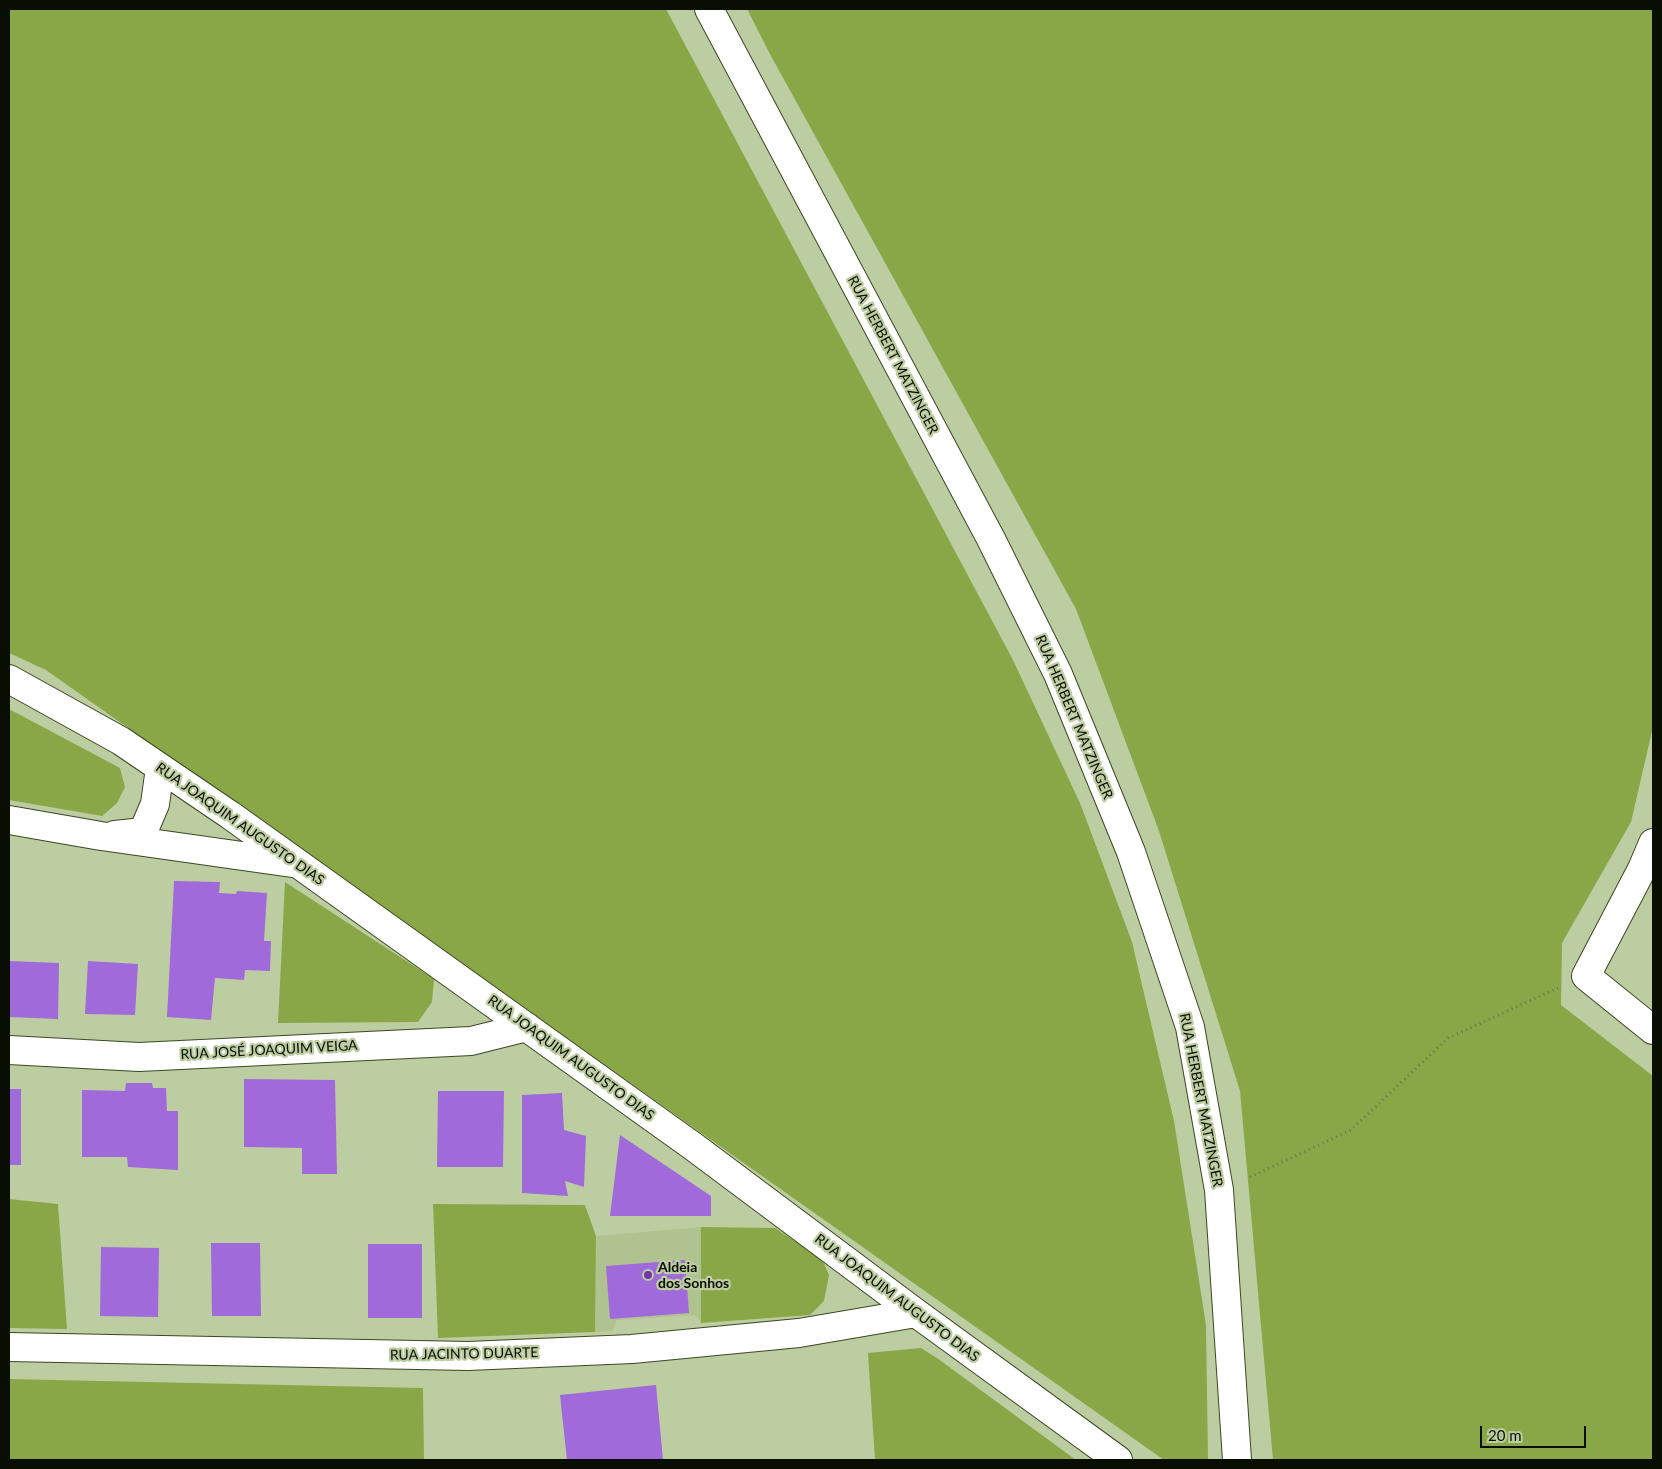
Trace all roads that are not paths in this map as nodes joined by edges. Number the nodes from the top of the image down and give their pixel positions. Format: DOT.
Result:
graph roads {
  1 [pos="709,9"];
  2 [pos="9,678"];
  3 [pos="160,768"];
  4 [pos="9,820"];
  5 [pos="101,836"];
  6 [pos="1653,842"];
  7 [pos="296,863"];
  8 [pos="527,1027"];
  9 [pos="1653,1030"];
  10 [pos="9,1050"];
  11 [pos="916,1313"];
  12 [pos="9,1347"];
  13 [pos="1118,1460"];
  14 [pos="1237,1460"];
  1 -- 14 [label="street, RUA HERBERT MATZINGER"];
  2 -- 3 [label="street, RUA JOAQUIM AUGUSTO DIAS"];
  3 -- 5 [label="street"];
  3 -- 7 [label="street, RUA JOAQUIM AUGUSTO DIAS"];
  4 -- 5 [label="street"];
  5 -- 7 [label="street"];
  6 -- 9 [label="street"];
  7 -- 8 [label="street, RUA JOAQUIM AUGUSTO DIAS"];
  8 -- 10 [label="street, RUA JOSÉ JOAQUIM VEIGA"];
  8 -- 11 [label="street, RUA JOAQUIM AUGUSTO DIAS"];
  11 -- 12 [label="street, RUA JACINTO DUARTE"];
  11 -- 13 [label="street, RUA JOAQUIM AUGUSTO DIAS"];
}
